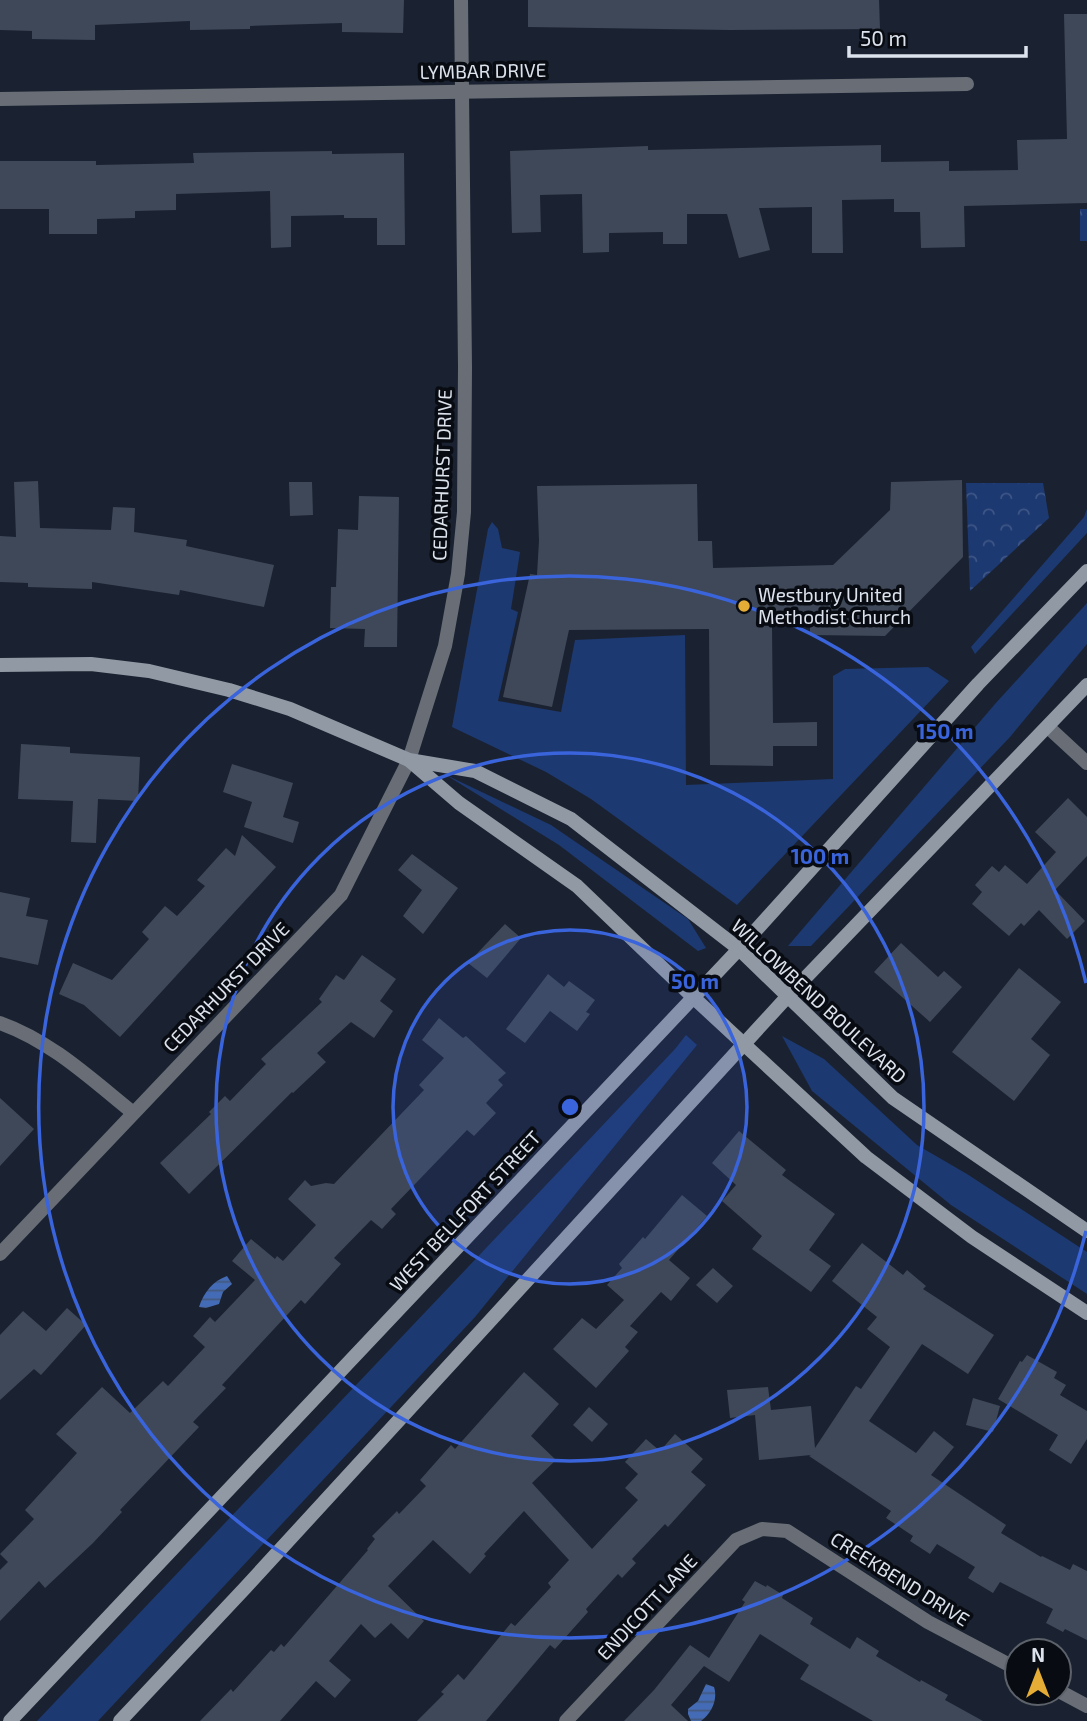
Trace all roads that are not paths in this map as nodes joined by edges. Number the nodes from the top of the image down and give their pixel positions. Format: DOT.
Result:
graph roads {
  1 [pos="461,0"];
  2 [pos="967,84"];
  3 [pos="462,91"];
  4 [pos="0,99"];
  5 [pos="1087,570"];
  6 [pos="0,664"];
  7 [pos="1087,685"];
  8 [pos="1048,727"];
  9 [pos="409,760"];
  10 [pos="1087,763"];
  11 [pos="740,949"];
  12 [pos="787,997"];
  13 [pos="694,998"];
  14 [pos="0,1023"];
  15 [pos="745,1043"];
  16 [pos="132,1112"];
  17 [pos="1087,1231"];
  18 [pos="0,1254"];
  19 [pos="1087,1313"];
  20 [pos="762,1528"];
  21 [pos="1003,1662"];
  22 [pos="10,1721"];
  23 [pos="120,1721"];
  24 [pos="566,1721"];
  1 -- 3 [label="street, CEDARHURST DRIVE"];
  2 -- 3 [label="street, LYMBAR DRIVE"];
  3 -- 4 [label="street, LYMBAR DRIVE"];
  3 -- 9 [label="street, CEDARHURST DRIVE"];
  5 -- 11 [label="main road, WEST BELLFORT STREET"];
  6 -- 9 [label="main road, WILLOWBEND BOULEVARD"];
  7 -- 8 [label="main road"];
  8 -- 10 [label="street"];
  8 -- 12 [label="main road"];
  9 -- 11 [label="main road, WILLOWBEND BOULEVARD"];
  9 -- 13 [label="main road, WILLOWBEND BOULEVARD"];
  9 -- 16 [label="street, CEDARHURST DRIVE"];
  11 -- 12 [label="main road, WILLOWBEND BOULEVARD"];
  11 -- 13 [label="main road, WEST BELLFORT STREET"];
  12 -- 15 [label="main road"];
  12 -- 17 [label="main road, WILLOWBEND BOULEVARD"];
  13 -- 15 [label="main road, WILLOWBEND BOULEVARD"];
  13 -- 22 [label="main road, WEST BELLFORT STREET"];
  14 -- 16 [label="street"];
  15 -- 19 [label="main road, WILLOWBEND BOULEVARD"];
  15 -- 23 [label="main road"];
  16 -- 18 [label="street, CEDARHURST DRIVE"];
  20 -- 21 [label="street, CREEKBEND DRIVE"];
  20 -- 24 [label="street, ENDICOTT LANE"];
}
